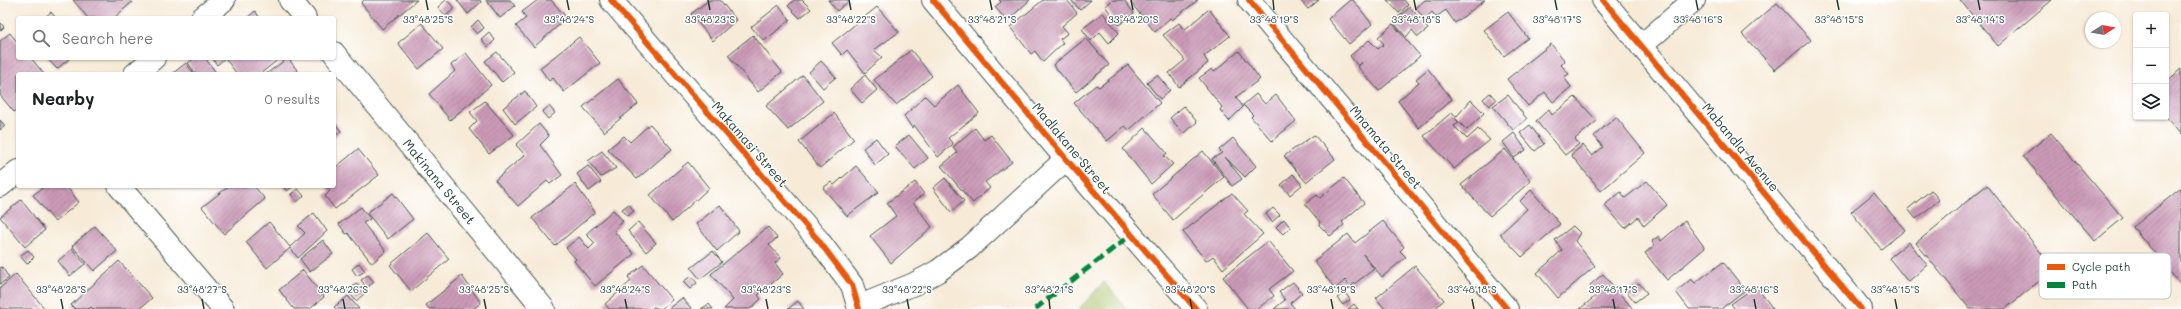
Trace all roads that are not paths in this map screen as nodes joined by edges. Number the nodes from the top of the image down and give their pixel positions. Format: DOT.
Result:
graph roads {
  1 [pos="224,0"];
  2 [pos="290,0"];
  3 [pos="611,0"];
  4 [pos="933,0"];
  5 [pos="1249,0"];
  6 [pos="1603,0"];
  7 [pos="1694,0"];
  8 [pos="204,16"];
  9 [pos="303,16"];
  10 [pos="1640,46"];
  11 [pos="336,55"];
  12 [pos="152,60"];
  13 [pos="137,72"];
  14 [pos="1066,159"];
  15 [pos="16,173"];
  16 [pos="0,186"];
  17 [pos="121,188"];
  18 [pos="859,308"];
  19 [pos="223,309"];
  20 [pos="544,309"];
  21 [pos="1196,309"];
  22 [pos="1506,309"];
  23 [pos="1862,309"];
  1 -- 8 [label="street"];
  2 -- 9 [label="street"];
  3 -- 18 [label="street, Makamasi Street"];
  4 -- 14 [label="street, Madlakane Street"];
  5 -- 22 [label="street, Mnamata Street"];
  6 -- 10 [label="street, Mabandla Avenue"];
  7 -- 10 [label="street"];
  10 -- 23 [label="street, Mabandla Avenue"];
  11 -- 20 [label="street, Makinana Street"];
  12 -- 13 [label="street"];
  14 -- 18 [label="street"];
  14 -- 21 [label="street, Madlakane Street"];
  15 -- 16 [label="street"];
  17 -- 19 [label="street"];
}
